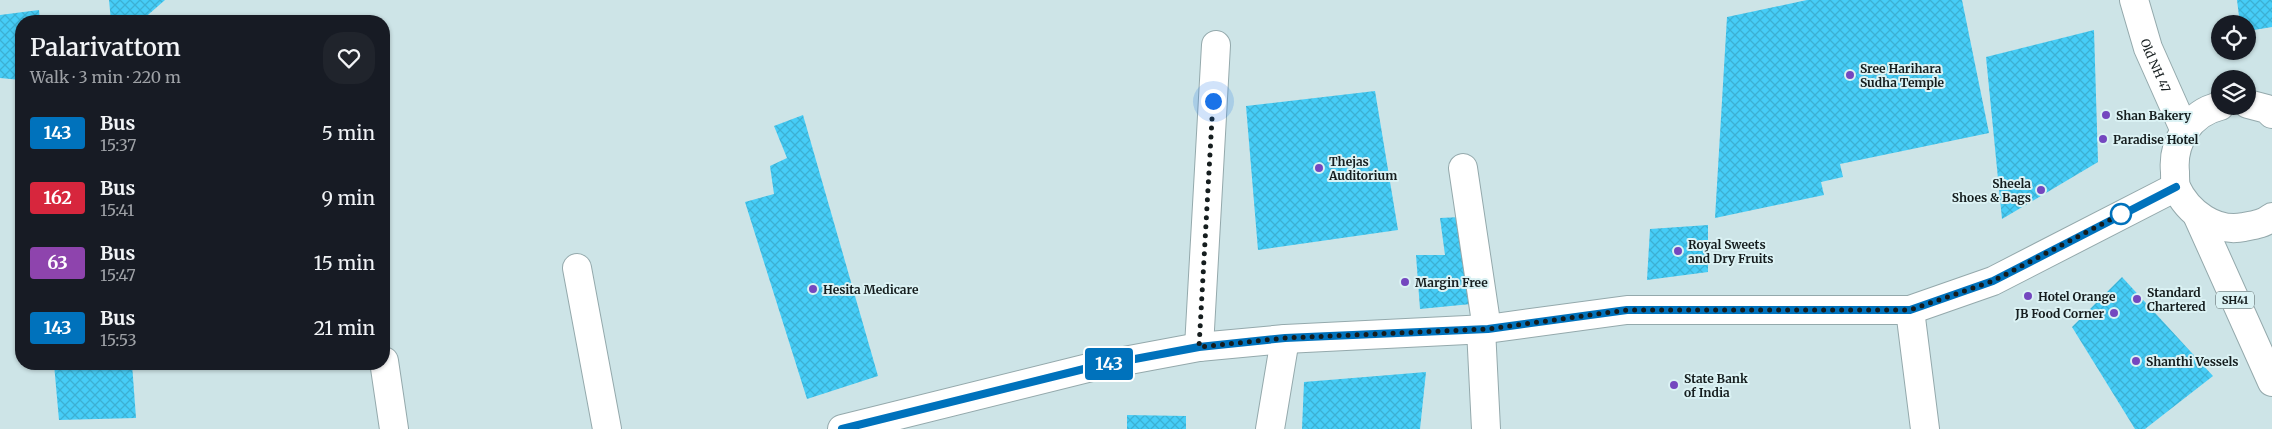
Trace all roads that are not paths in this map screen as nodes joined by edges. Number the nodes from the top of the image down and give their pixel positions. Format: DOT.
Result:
graph roads {
  1 [pos="2134,0"];
  2 [pos="1216,45"];
  3 [pos="2211,108"];
  4 [pos="2184,129"];
  5 [pos="1463,168"];
  6 [pos="2176,187"];
  7 [pos="2198,217"];
  8 [pos="2272,217"];
  9 [pos="577,268"];
  10 [pos="1910,310"];
  11 [pos="1484,329"];
  12 [pos="1285,338"];
  13 [pos="1199,347"];
  14 [pos="385,370"];
  15 [pos="2272,382"];
  16 [pos="394,429"];
  17 [pos="607,429"];
  18 [pos="842,429"];
  19 [pos="1270,429"];
  20 [pos="1486,429"];
  21 [pos="1925,429"];
  1 -- 4 [label="main road, Old NH 47"];
  2 -- 13 [label="main road"];
  3 -- 4 [label="main road"];
  4 -- 6 [label="main road"];
  5 -- 11 [label="main road"];
  6 -- 7 [label="main road"];
  6 -- 10 [label="main road"];
  7 -- 8 [label="main road"];
  7 -- 15 [label="main road, SH41"];
  9 -- 17 [label="main road"];
  10 -- 11 [label="main road"];
  10 -- 21 [label="main road"];
  11 -- 12 [label="main road"];
  11 -- 20 [label="main road"];
  12 -- 13 [label="main road"];
  12 -- 19 [label="main road"];
  13 -- 18 [label="main road"];
  14 -- 16 [label="main road"];
}
